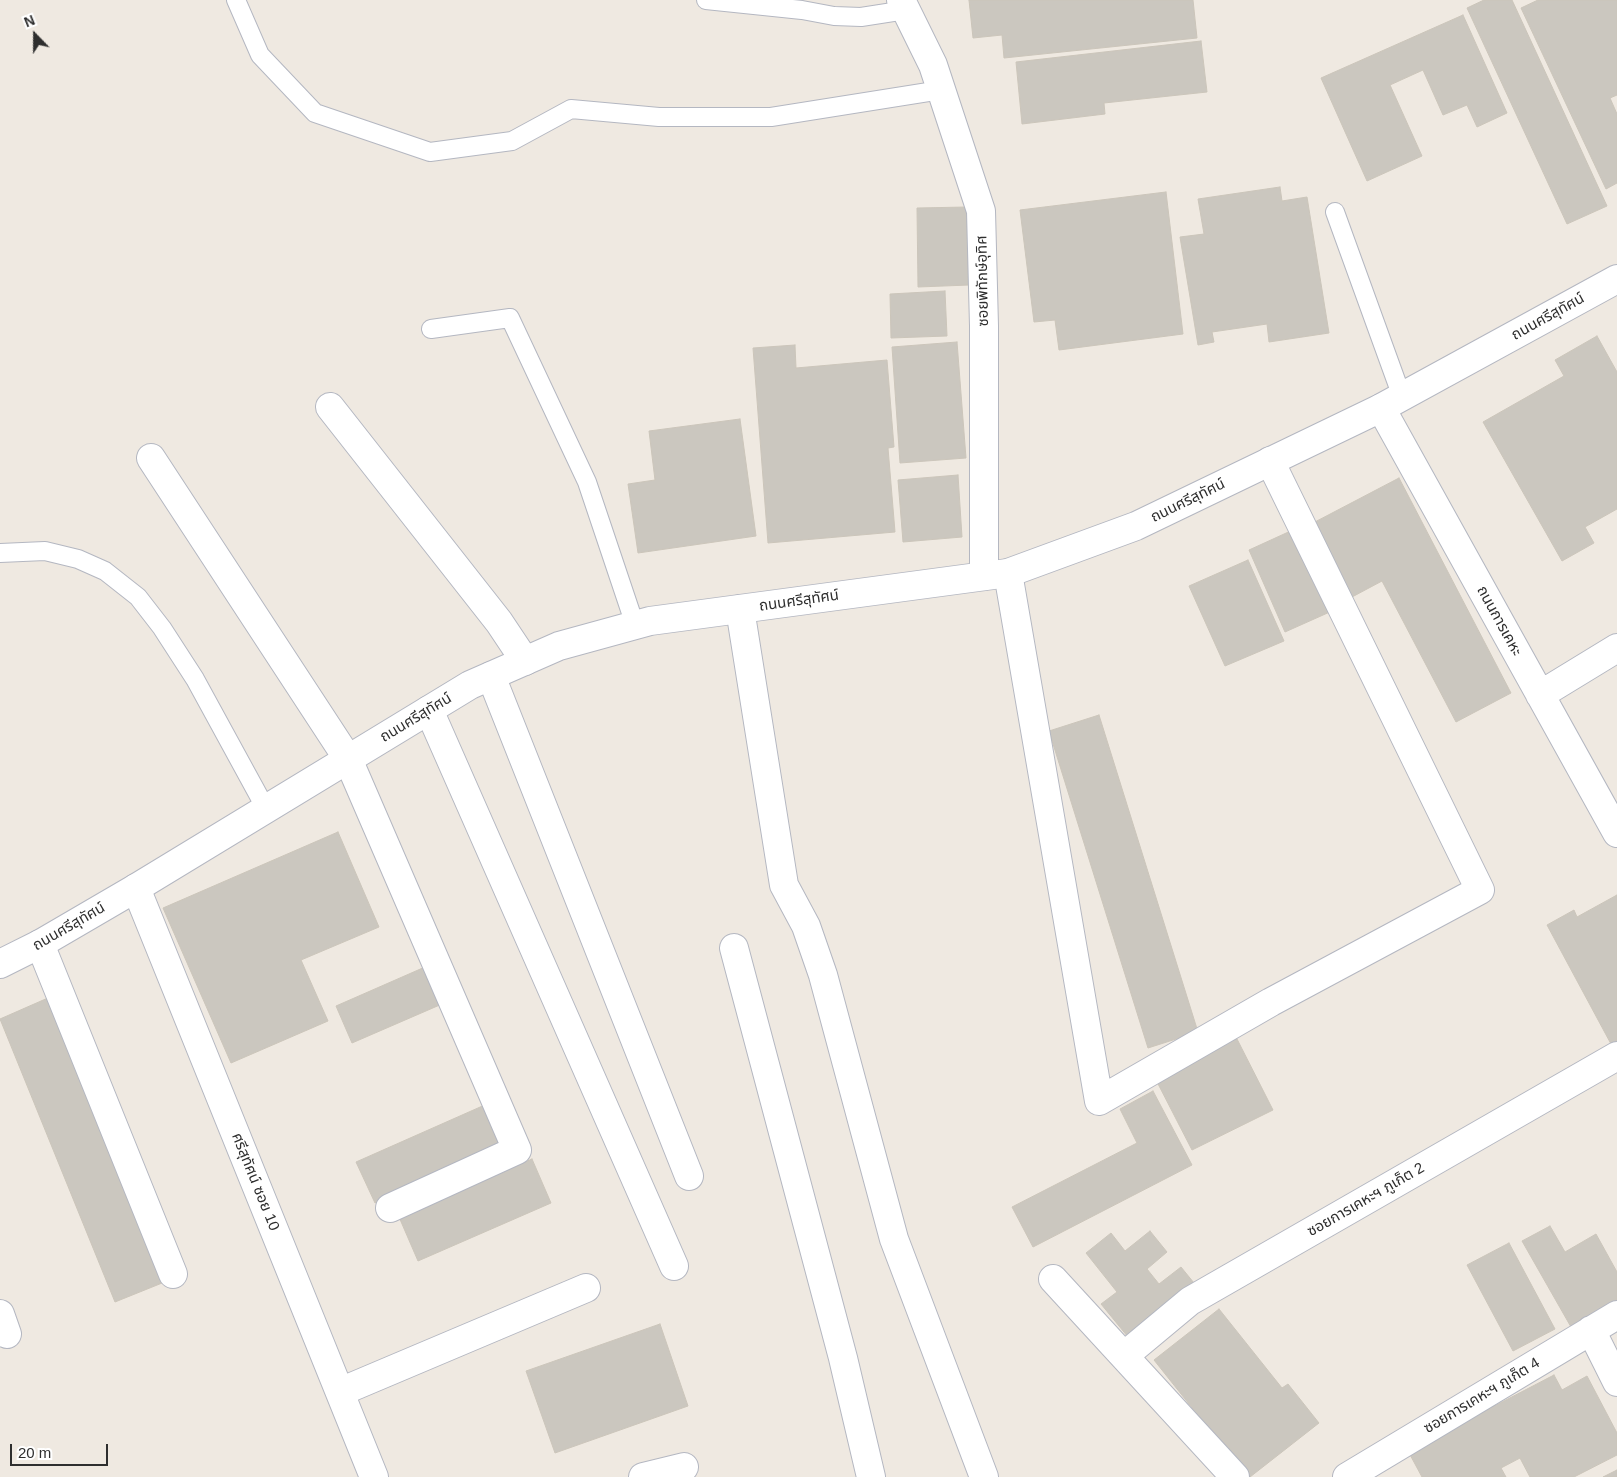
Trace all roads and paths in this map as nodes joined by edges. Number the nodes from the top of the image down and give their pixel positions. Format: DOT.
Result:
graph roads {
  1 [pos="236,0"];
  2 [pos="706,0"];
  3 [pos="904,5"];
  4 [pos="941,90"];
  5 [pos="1336,212"];
  6 [pos="1617,279"];
  7 [pos="431,329"];
  8 [pos="1391,402"];
  9 [pos="330,407"];
  10 [pos="151,458"];
  11 [pos="1270,461"];
  12 [pos="0,553"];
  13 [pos="996,575"];
  14 [pos="740,609"];
  15 [pos="635,625"];
  16 [pos="1617,648"];
  17 [pos="525,661"];
  18 [pos="491,676"];
  19 [pos="1540,695"];
  20 [pos="429,710"];
  21 [pos="348,759"];
  22 [pos="266,809"];
  23 [pos="1617,833"];
  24 [pos="136,888"];
  25 [pos="40,944"];
  26 [pos="734,948"];
  27 [pos="0,964"];
  28 [pos="1617,1056"];
  29 [pos="689,1176"];
  30 [pos="390,1208"];
  31 [pos="674,1266"];
  32 [pos="173,1274"];
  33 [pos="1053,1279"];
  34 [pos="586,1288"];
  35 [pos="1617,1316"];
  36 [pos="1591,1330"];
  37 [pos="1124,1356"];
  38 [pos="1617,1382"];
  39 [pos="340,1392"];
  40 [pos="684,1467"];
  41 [pos="374,1477"];
  42 [pos="643,1477"];
  43 [pos="871,1477"];
  44 [pos="984,1477"];
  45 [pos="1235,1477"];
  46 [pos="1348,1477"];
  1 -- 4 [label="lane"];
  2 -- 3 [label="lane"];
  3 -- 4 [label="street, ซอยพิทักษ์อุทิศ"];
  4 -- 13 [label="street, ซอยพิทักษ์อุทิศ"];
  5 -- 8 [label="lane"];
  6 -- 8 [label="street, ถนนศรีสุทัศน์"];
  7 -- 15 [label="lane"];
  8 -- 11 [label="street, ถนนศรีสุทัศน์"];
  8 -- 19 [label="street, ถนนการเคหะ"];
  9 -- 17 [label="street"];
  10 -- 21 [label="street"];
  11 -- 13 [label="street, ถนนศรีสุทัศน์"];
  11 -- 13 [label="street, ซอยพิทักษ์อุทิศ"];
  12 -- 22 [label="lane"];
  13 -- 14 [label="street, ถนนศรีสุทัศน์"];
  14 -- 15 [label="street, ถนนศรีสุทัศน์"];
  14 -- 44 [label="street"];
  15 -- 17 [label="street, ถนนศรีสุทัศน์"];
  16 -- 19 [label="street"];
  17 -- 18 [label="street, ถนนศรีสุทัศน์"];
  18 -- 20 [label="street, ถนนศรีสุทัศน์"];
  18 -- 29 [label="street"];
  19 -- 23 [label="street, ถนนการเคหะ"];
  20 -- 21 [label="street, ถนนศรีสุทัศน์"];
  20 -- 31 [label="street"];
  21 -- 22 [label="street, ถนนศรีสุทัศน์"];
  21 -- 30 [label="street"];
  22 -- 24 [label="street, ถนนศรีสุทัศน์"];
  24 -- 25 [label="street, ถนนศรีสุทัศน์"];
  24 -- 39 [label="street, ศรีสุทัศน์ ซอย 10"];
  25 -- 27 [label="street, ถนนศรีสุทัศน์"];
  25 -- 32 [label="street"];
  26 -- 43 [label="street"];
  28 -- 37 [label="street, ซอยการเคหะฯ ภูเก็ต 2"];
  33 -- 37 [label="street"];
  34 -- 39 [label="street"];
  35 -- 36 [label="street, ซอยการเคหะฯ ภูเก็ต 4"];
  36 -- 38 [label="street"];
  36 -- 46 [label="street, ซอยการเคหะฯ ภูเก็ต 4"];
  37 -- 45 [label="street"];
  39 -- 41 [label="street, ศรีสุทัศน์ ซอย 10"];
  40 -- 42 [label="street"];
}
